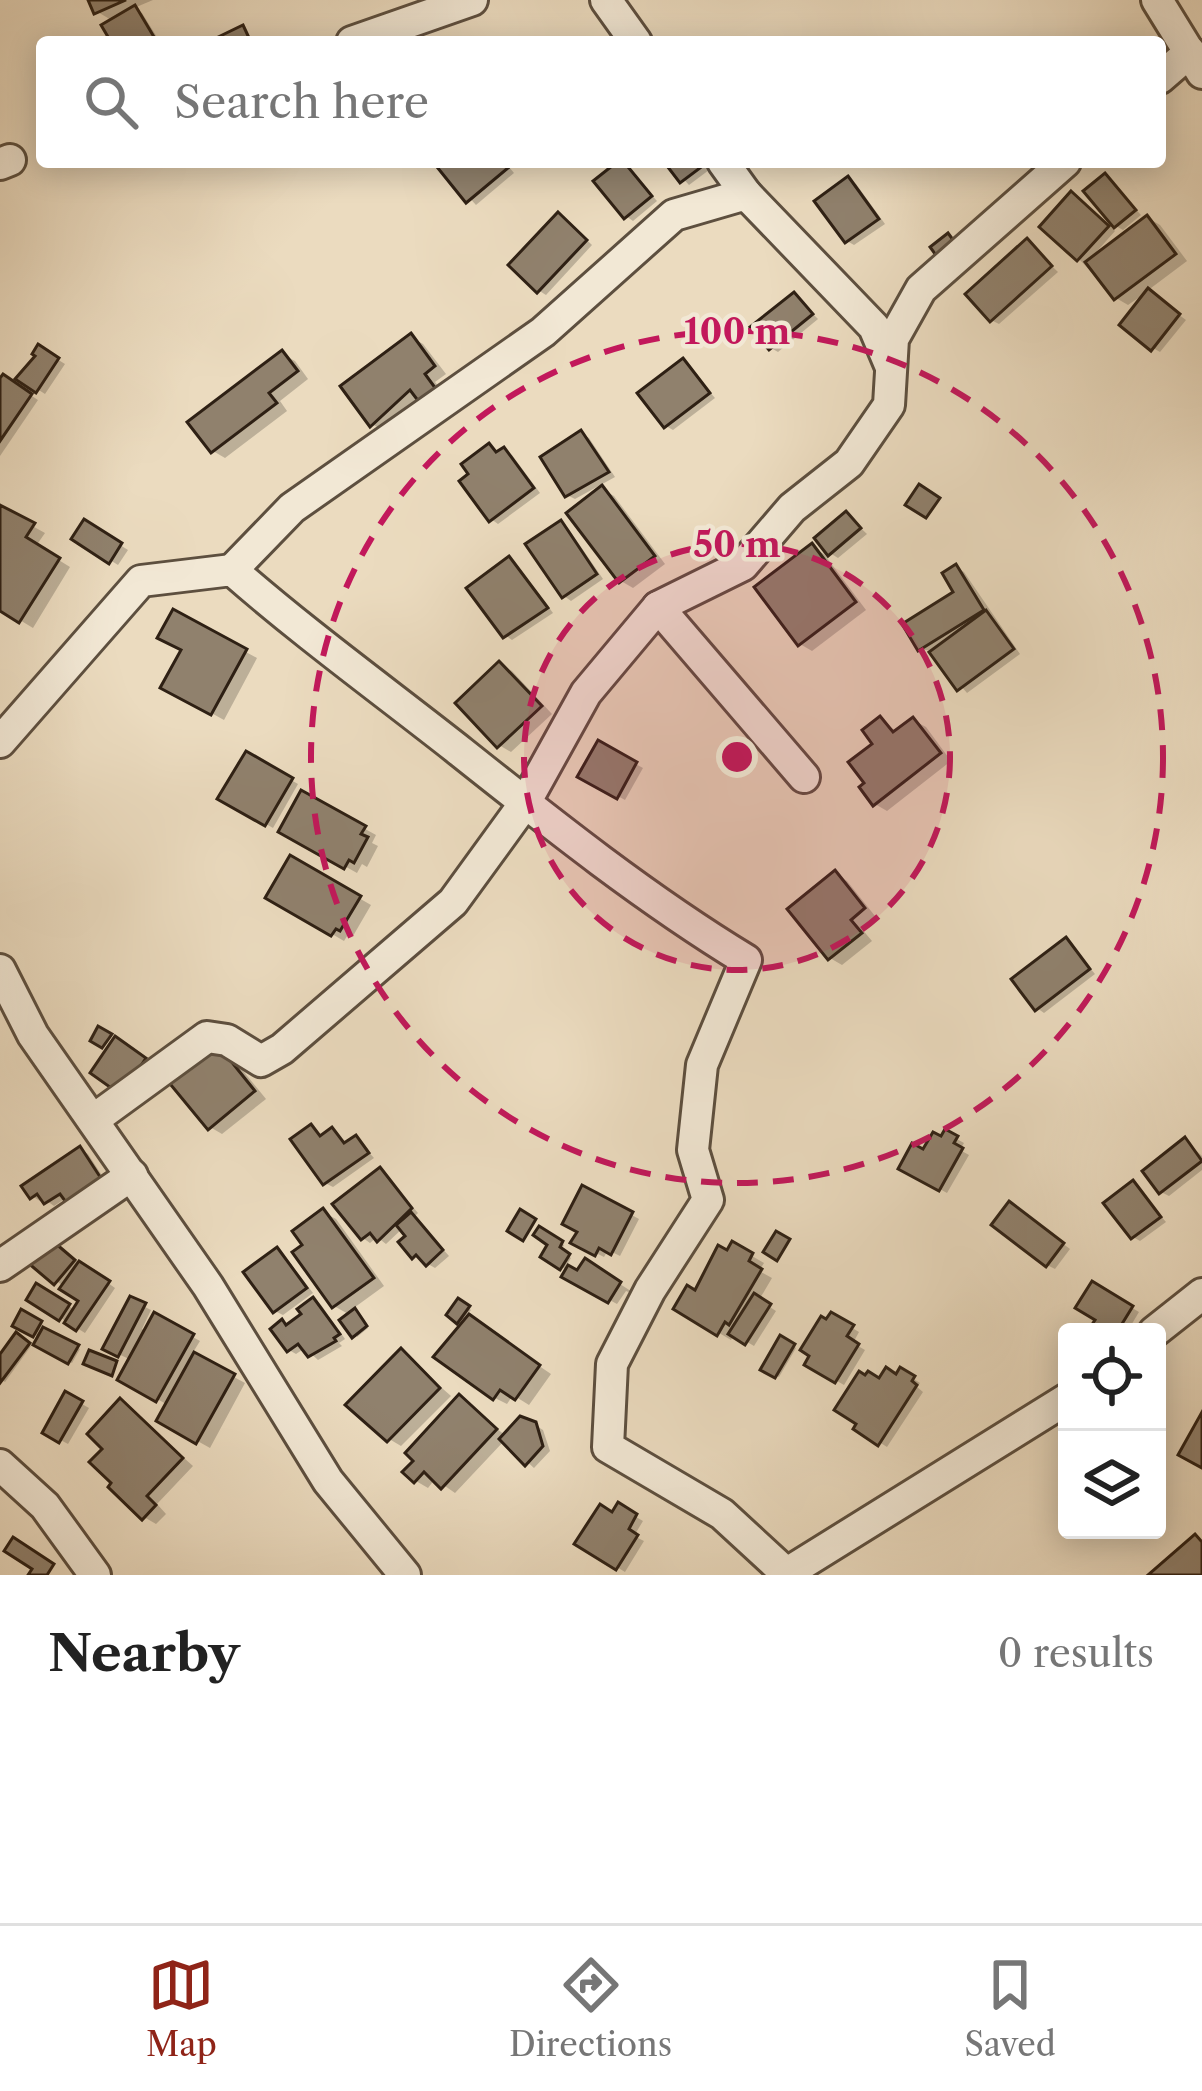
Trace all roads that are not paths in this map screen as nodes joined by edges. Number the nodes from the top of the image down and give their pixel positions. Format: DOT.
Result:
graph roads {
  1 [pos="472,0"];
  2 [pos="606,0"];
  3 [pos="1157,0"];
  4 [pos="369,36"];
  5 [pos="632,36"];
  6 [pos="1196,62"];
  7 [pos="1166,75"];
  8 [pos="727,168"];
  9 [pos="1058,168"];
  10 [pos="746,194"];
  11 [pos="891,367"];
  12 [pos="232,570"];
  13 [pos="658,607"];
  14 [pos="0,742"];
  15 [pos="804,777"];
  16 [pos="525,802"];
  17 [pos="0,970"];
  18 [pos="93,1120"];
  19 [pos="132,1175"];
  20 [pos="0,1266"];
  21 [pos="1202,1294"];
  22 [pos="1165,1323"];
  23 [pos="1058,1406"];
  24 [pos="0,1465"];
  25 [pos="785,1574"];
  26 [pos="95,1575"];
  27 [pos="405,1575"];
  1 -- 4 [label="street"];
  2 -- 5 [label="street"];
  3 -- 6 [label="street"];
  6 -- 7 [label="street"];
  8 -- 10 [label="street"];
  9 -- 11 [label="street"];
  10 -- 11 [label="street"];
  10 -- 12 [label="street"];
  11 -- 13 [label="street"];
  12 -- 14 [label="street"];
  12 -- 16 [label="street"];
  13 -- 15 [label="street"];
  13 -- 16 [label="street"];
  16 -- 18 [label="street"];
  16 -- 25 [label="street"];
  17 -- 18 [label="street"];
  18 -- 19 [label="street"];
  19 -- 20 [label="street"];
  19 -- 27 [label="street"];
  21 -- 22 [label="street"];
  23 -- 25 [label="street"];
  24 -- 26 [label="street"];
}
